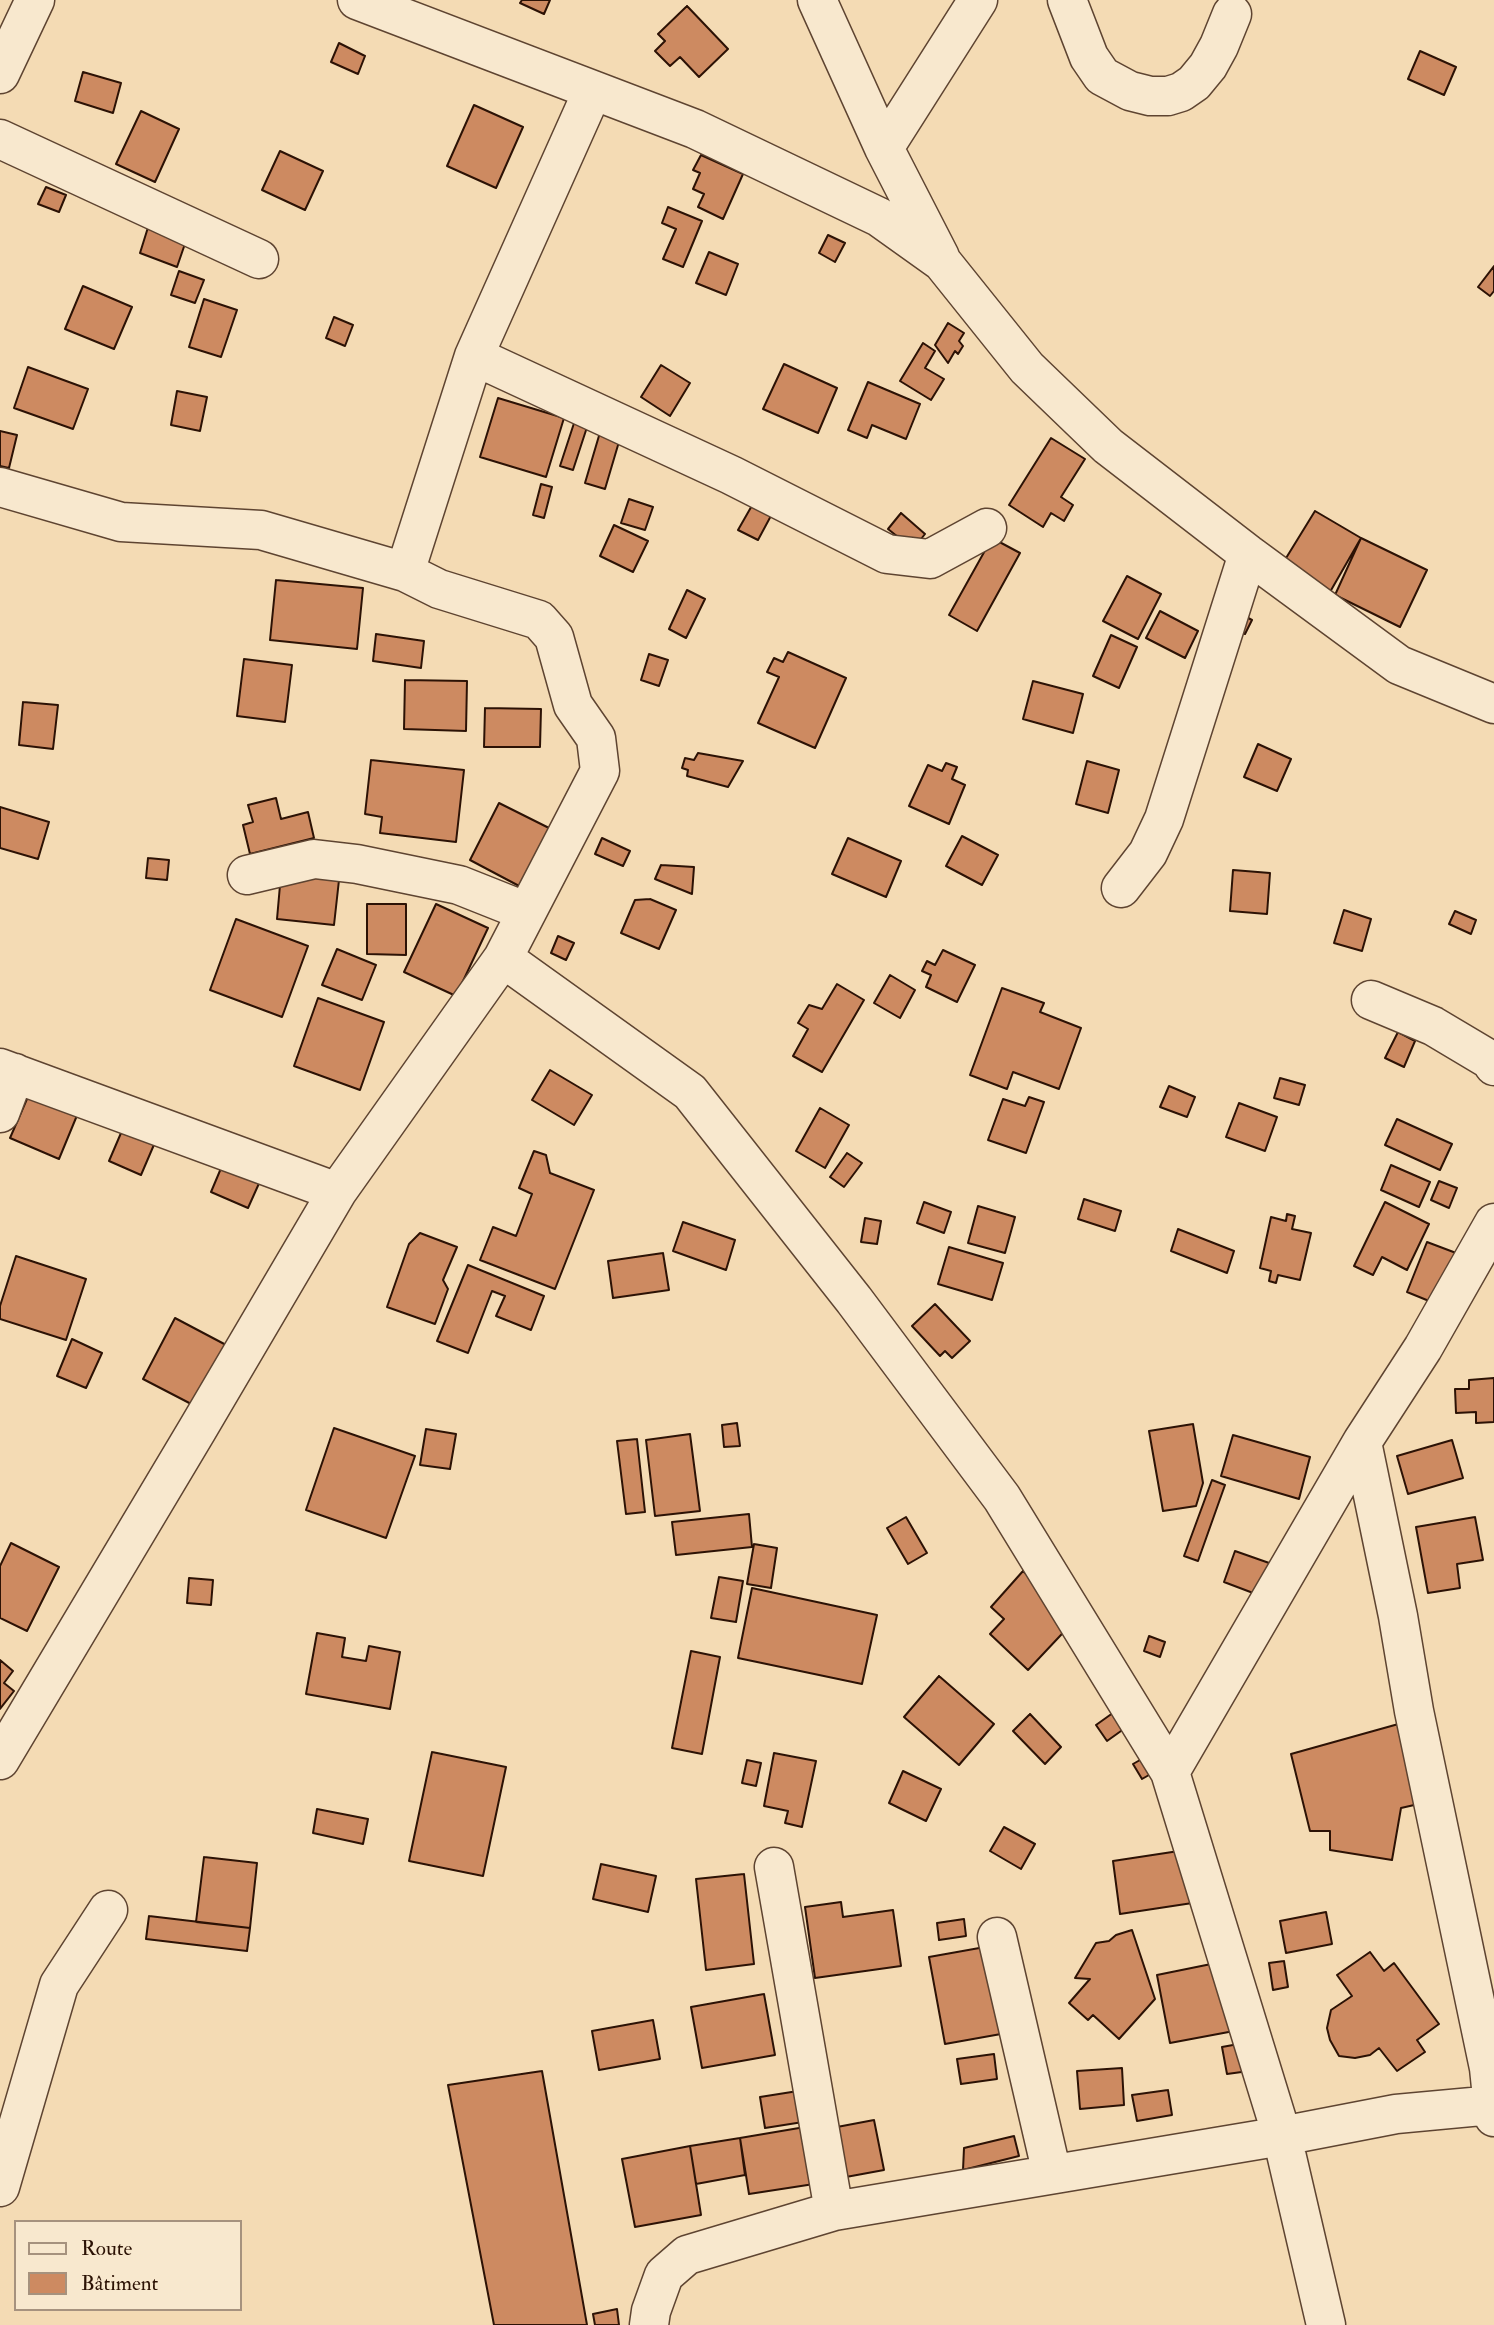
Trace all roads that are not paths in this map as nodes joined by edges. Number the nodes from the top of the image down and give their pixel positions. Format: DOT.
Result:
graph roads {
  1 [pos="34,0"];
  2 [pos="356,0"];
  3 [pos="817,0"];
  4 [pos="978,0"];
  5 [pos="1067,0"];
  6 [pos="1232,15"];
  7 [pos="0,74"];
  8 [pos="593,90"];
  9 [pos="0,139"];
  10 [pos="884,148"];
  11 [pos="259,259"];
  12 [pos="942,262"];
  13 [pos="474,356"];
  14 [pos="0,487"];
  15 [pos="987,528"];
  16 [pos="1248,554"];
  17 [pos="405,572"];
  18 [pos="1494,704"];
  19 [pos="247,875"];
  20 [pos="1121,888"];
  21 [pos="527,912"];
  22 [pos="503,958"];
  23 [pos="1371,1000"];
  24 [pos="1494,1066"];
  25 [pos="7,1071"];
  26 [pos="0,1113"];
  27 [pos="337,1192"];
  28 [pos="1494,1223"];
  29 [pos="1362,1442"];
  30 [pos="0,1760"];
  31 [pos="1170,1772"];
  32 [pos="774,1867"];
  33 [pos="108,1910"];
  34 [pos="997,1937"];
  35 [pos="1494,2109"];
  36 [pos="1282,2136"];
  37 [pos="1052,2174"];
  38 [pos="0,2187"];
  39 [pos="834,2211"];
  40 [pos="649,2325"];
  41 [pos="1326,2325"];
  1 -- 7 [label="street"];
  2 -- 8 [label="street"];
  3 -- 10 [label="street"];
  4 -- 10 [label="street"];
  5 -- 6 [label="street"];
  8 -- 12 [label="street"];
  8 -- 13 [label="street"];
  9 -- 11 [label="street"];
  10 -- 12 [label="street"];
  12 -- 16 [label="street"];
  13 -- 15 [label="street"];
  13 -- 17 [label="street"];
  14 -- 17 [label="street"];
  16 -- 18 [label="street"];
  16 -- 20 [label="street"];
  17 -- 21 [label="street"];
  19 -- 21 [label="street"];
  21 -- 22 [label="street"];
  22 -- 27 [label="street"];
  22 -- 31 [label="street"];
  23 -- 24 [label="street"];
  25 -- 26 [label="street"];
  25 -- 27 [label="street"];
  27 -- 30 [label="street"];
  28 -- 29 [label="street"];
  29 -- 31 [label="street"];
  29 -- 35 [label="street"];
  31 -- 36 [label="street"];
  32 -- 39 [label="street"];
  33 -- 38 [label="street"];
  34 -- 37 [label="street"];
  35 -- 36 [label="street"];
  36 -- 37 [label="street"];
  36 -- 41 [label="street"];
  37 -- 39 [label="street"];
  39 -- 40 [label="street"];
}
